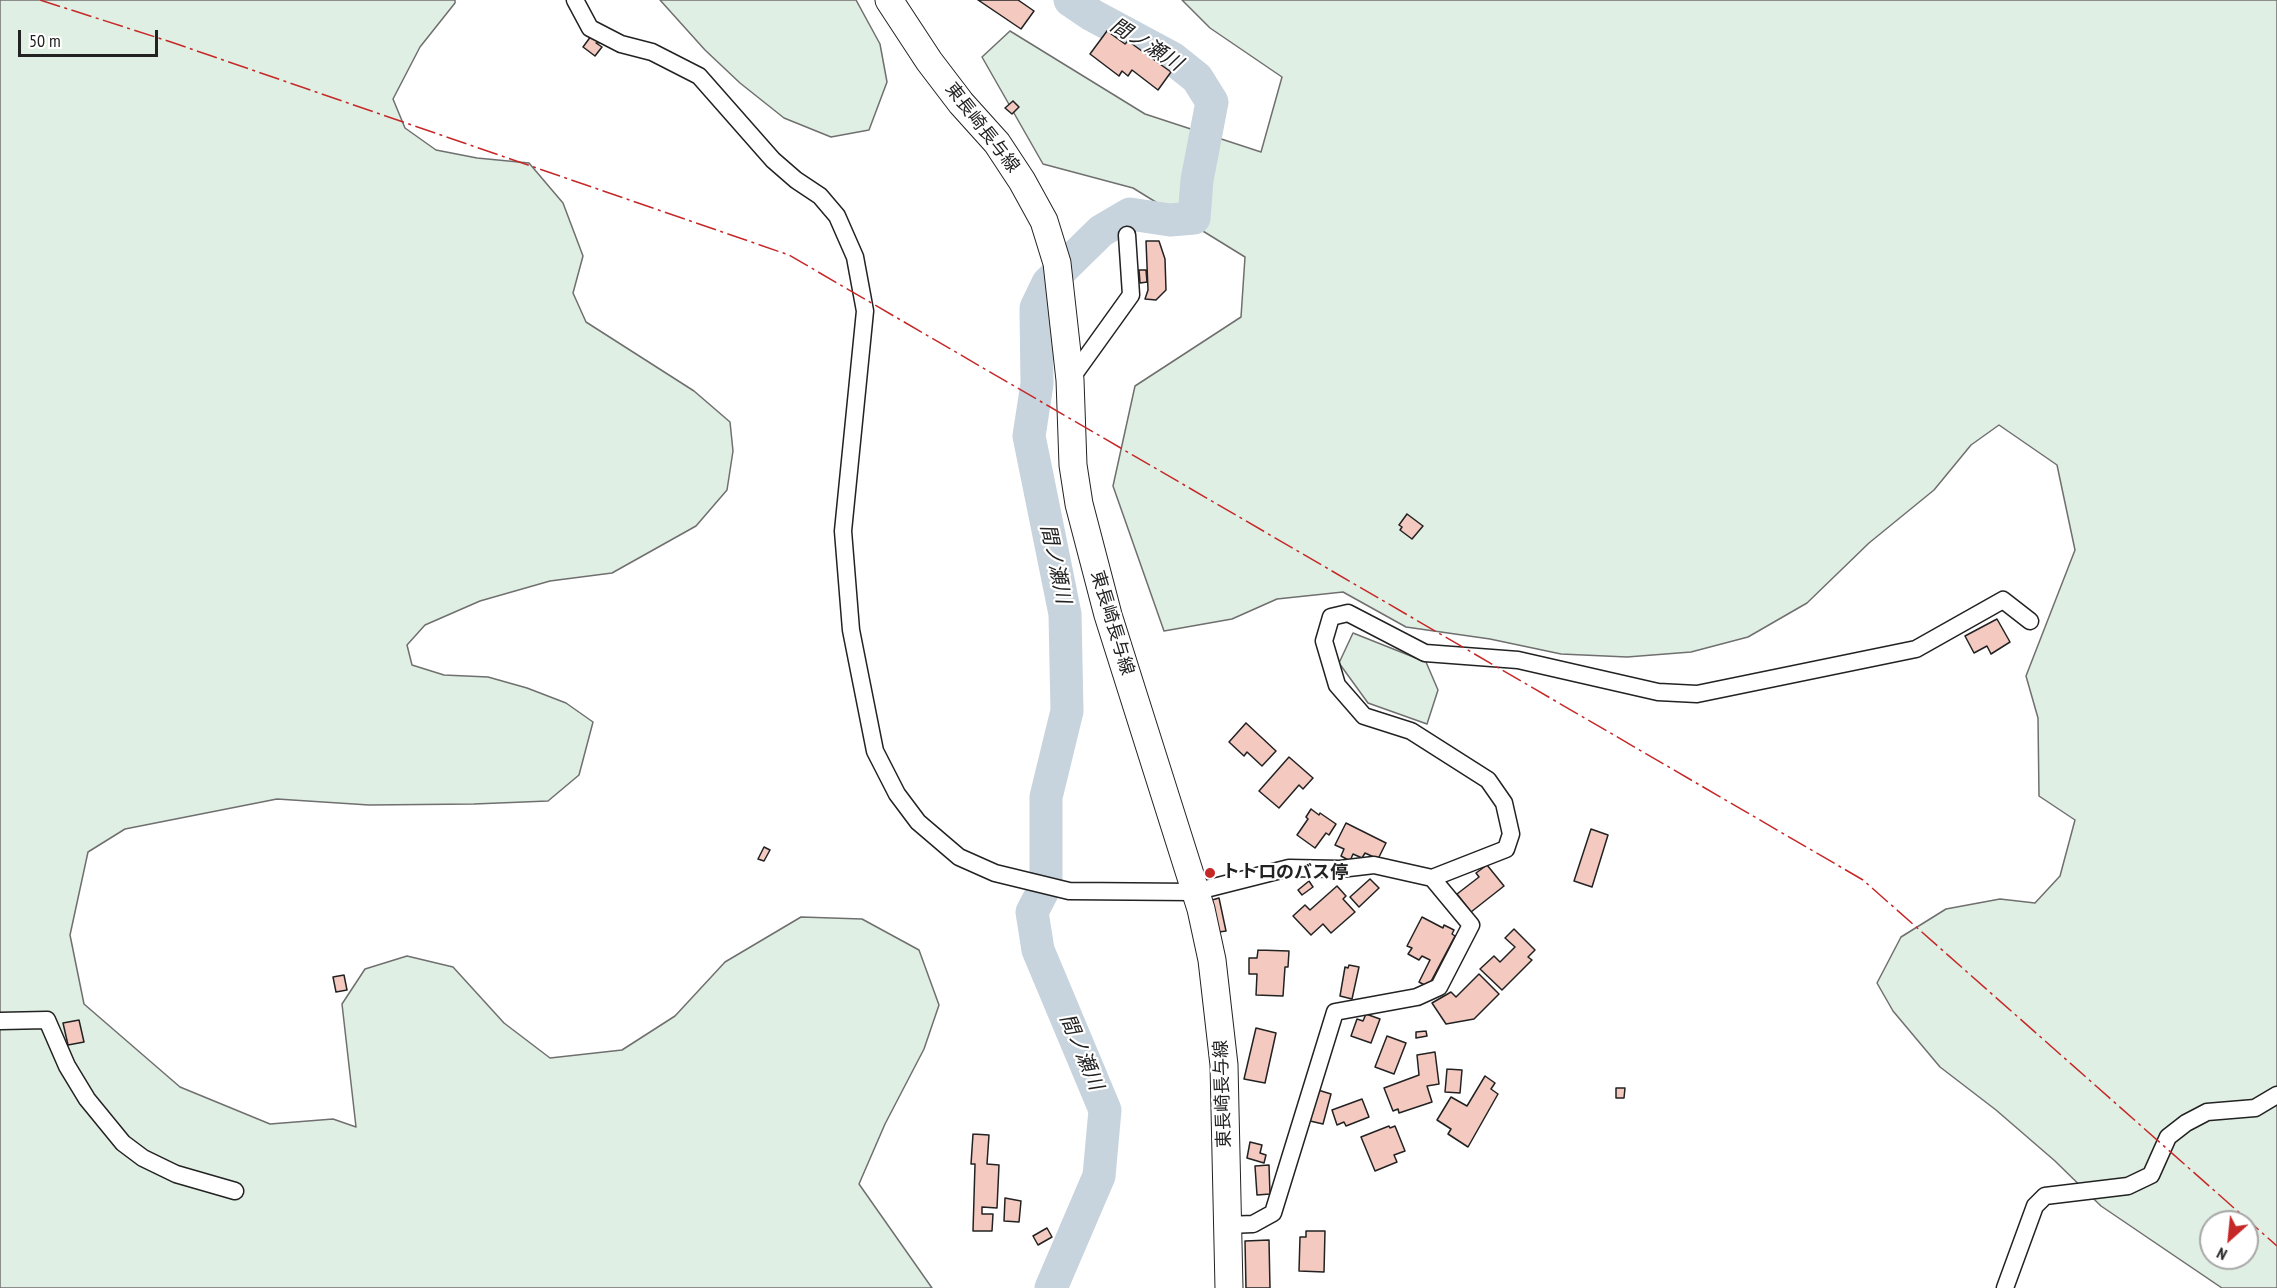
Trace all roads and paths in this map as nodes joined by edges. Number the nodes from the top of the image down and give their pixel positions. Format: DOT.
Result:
graph roads {
  1 [pos="575,0"];
  2 [pos="889,0"];
  3 [pos="1127,235"];
  4 [pos="1070,380"];
  5 [pos="2030,621"];
  6 [pos="1432,878"];
  7 [pos="1194,892"];
  8 [pos="0,1021"];
  9 [pos="2277,1095"];
  10 [pos="235,1191"];
  11 [pos="1227,1225"];
  12 [pos="1229,1288"];
  13 [pos="2005,1288"];
  1 -- 7 [label="street"];
  2 -- 4 [label="main road, 東長崎長与線"];
  3 -- 4 [label="street"];
  4 -- 7 [label="main road, 東長崎長与線"];
  5 -- 6 [label="street"];
  6 -- 7 [label="street"];
  6 -- 11 [label="street"];
  7 -- 11 [label="main road, 東長崎長与線"];
  8 -- 10 [label="street"];
  9 -- 13 [label="street"];
  11 -- 12 [label="main road, 東長崎長与線"];
}
